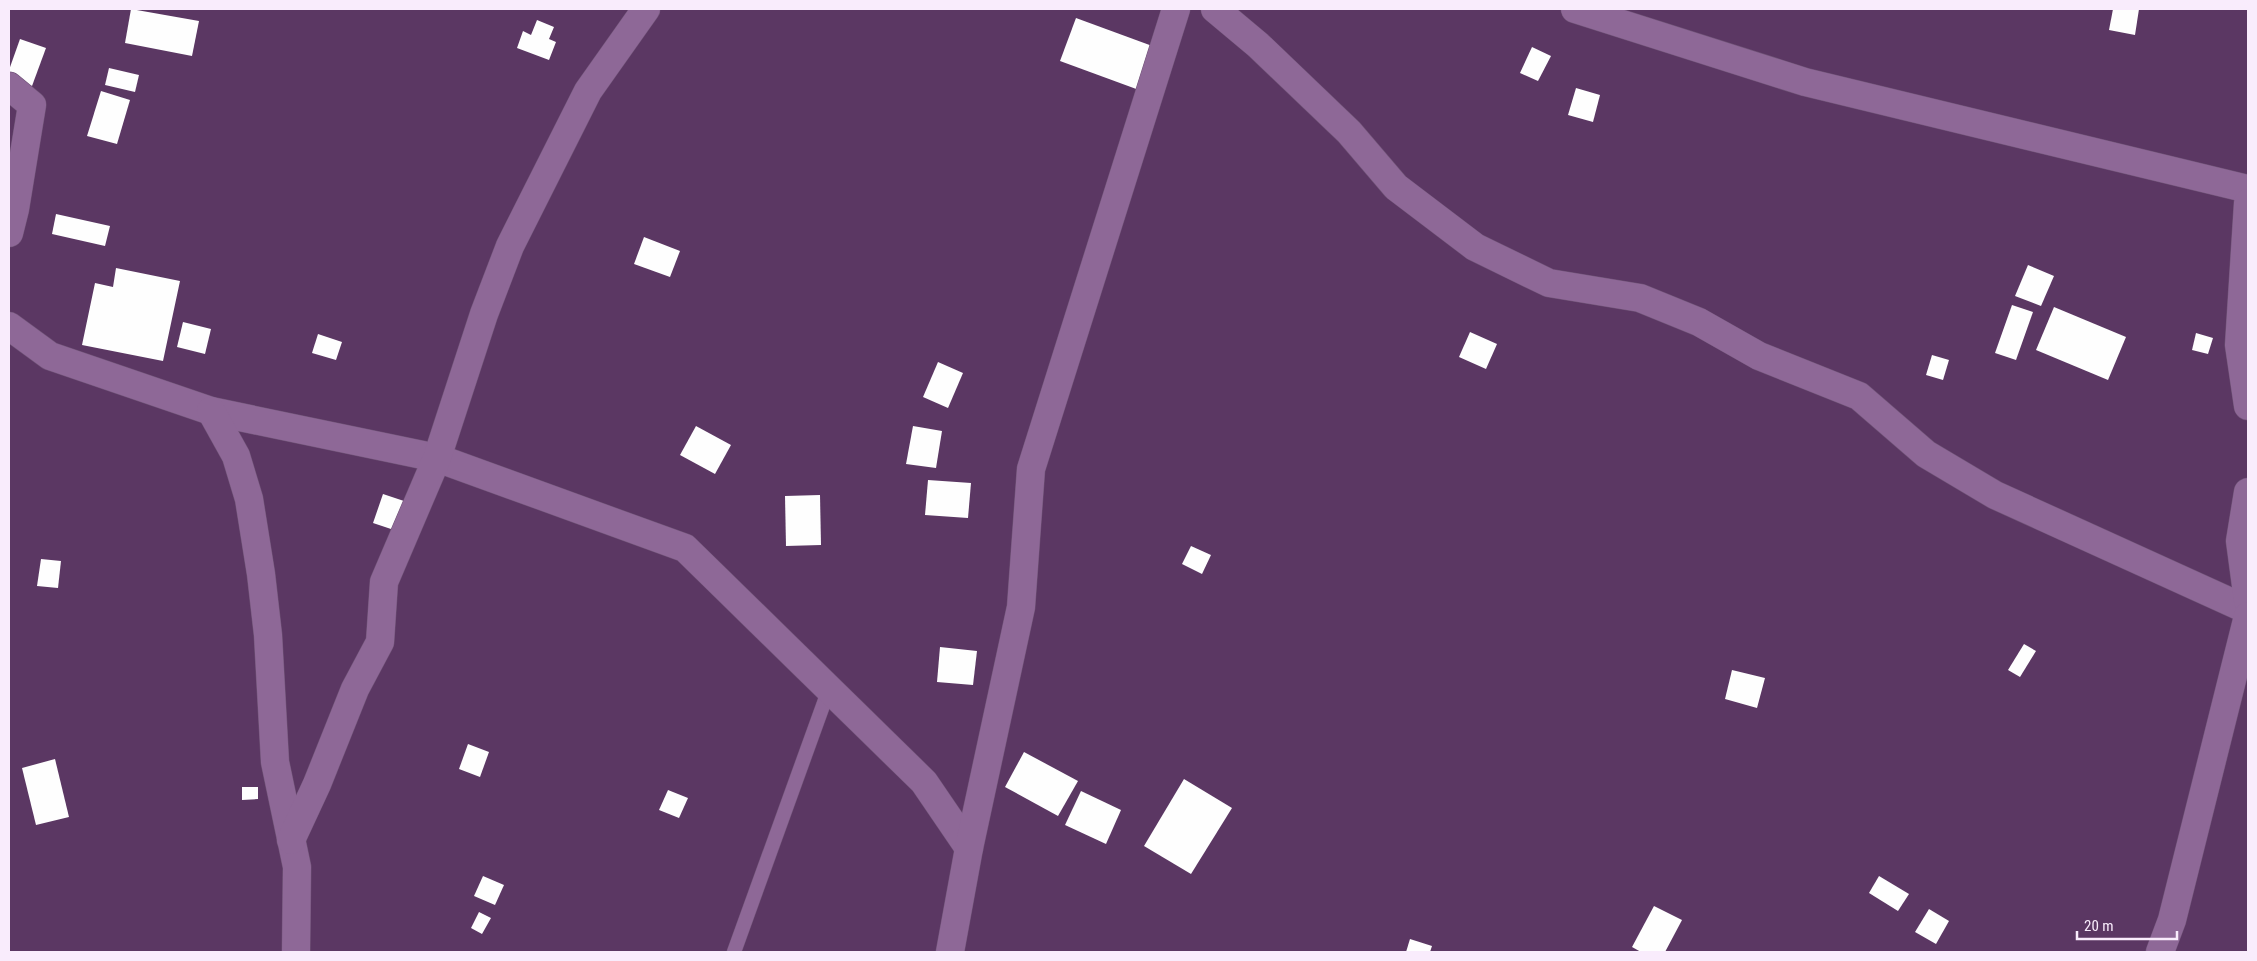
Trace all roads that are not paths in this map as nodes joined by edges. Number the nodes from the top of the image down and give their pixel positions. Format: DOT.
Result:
graph roads {
  1 [pos="646,9"];
  2 [pos="1176,9"];
  3 [pos="1215,9"];
  4 [pos="1575,9"];
  5 [pos="9,86"];
  6 [pos="2248,189"];
  7 [pos="2248,203"];
  8 [pos="9,233"];
  9 [pos="9,326"];
  10 [pos="2248,406"];
  11 [pos="211,411"];
  12 [pos="437,458"];
  13 [pos="2248,492"];
  14 [pos="2248,601"];
  15 [pos="2248,610"];
  16 [pos="2248,616"];
  17 [pos="829,689"];
  18 [pos="275,762"];
  19 [pos="317,784"];
  20 [pos="291,840"];
  21 [pos="969,848"];
  22 [pos="296,952"];
  23 [pos="734,952"];
  24 [pos="950,952"];
  25 [pos="2160,952"];
  1 -- 12 [label="street"];
  2 -- 21 [label="street"];
  3 -- 15 [label="street"];
  4 -- 6 [label="street"];
  5 -- 8 [label="street"];
  7 -- 10 [label="street"];
  9 -- 11 [label="street"];
  11 -- 12 [label="street"];
  11 -- 18 [label="street"];
  12 -- 17 [label="street"];
  12 -- 19 [label="street"];
  13 -- 14 [label="street"];
  16 -- 25 [label="street"];
  17 -- 21 [label="street"];
  17 -- 23 [label="lane"];
  18 -- 19 [label="street"];
  18 -- 20 [label="street"];
  19 -- 20 [label="street"];
  20 -- 22 [label="street"];
  21 -- 24 [label="street"];
}
